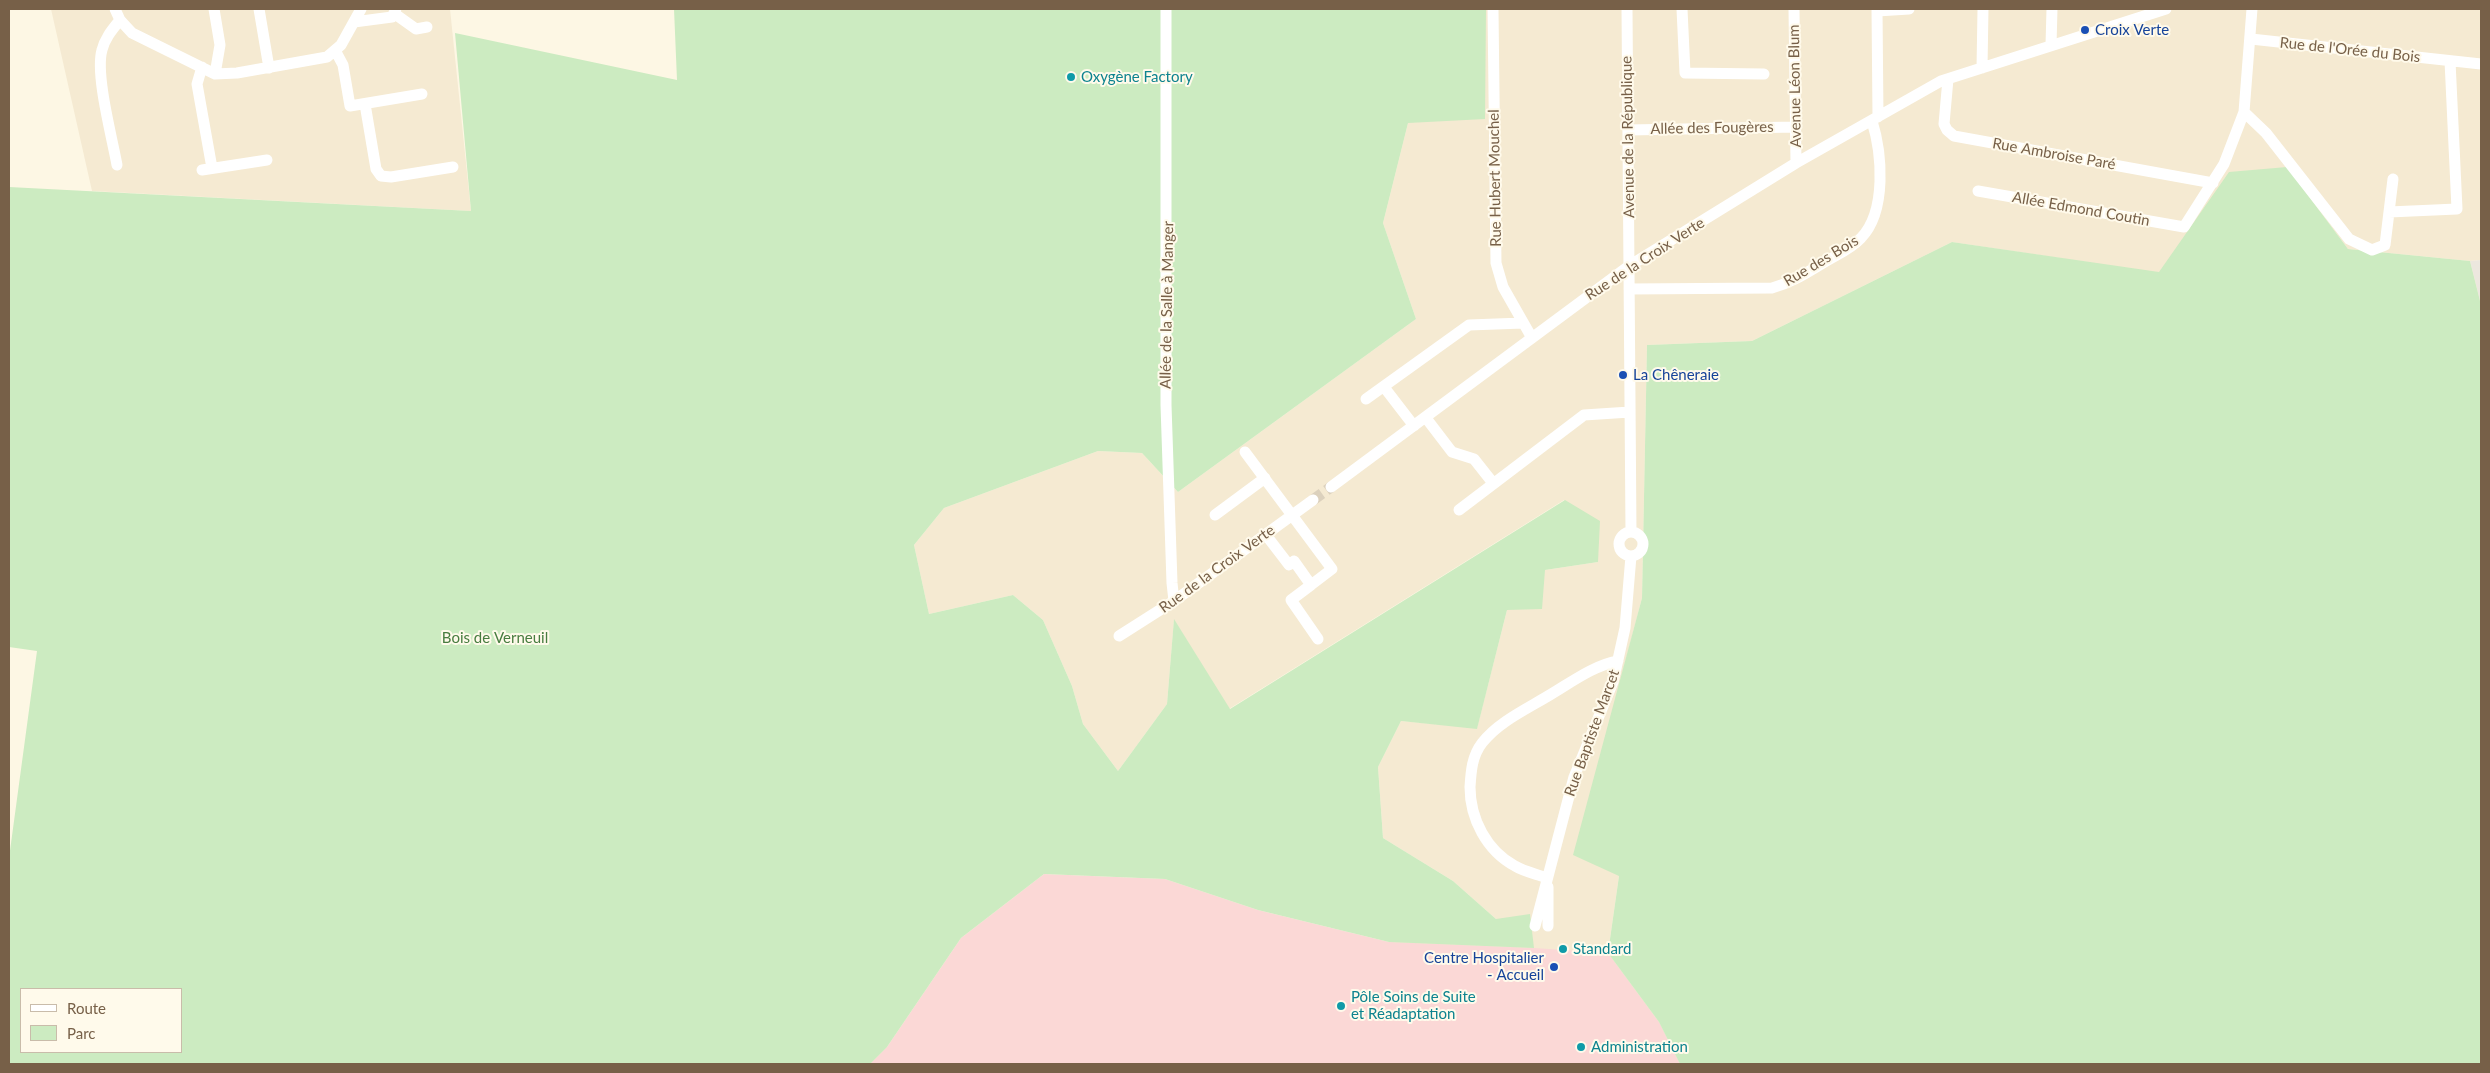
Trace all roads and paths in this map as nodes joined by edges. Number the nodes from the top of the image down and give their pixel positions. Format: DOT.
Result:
graph roads {
  1 [pos="115,9"];
  2 [pos="214,9"];
  3 [pos="259,9"];
  4 [pos="361,9"];
  5 [pos="1166,9"];
  6 [pos="1493,9"];
  7 [pos="1627,9"];
  8 [pos="1682,9"];
  9 [pos="1794,9"];
  10 [pos="1909,9"];
  11 [pos="1983,9"];
  12 [pos="2052,9"];
  13 [pos="2166,9"];
  14 [pos="2252,9"];
  15 [pos="1877,10"];
  16 [pos="395,12"];
  17 [pos="120,20"];
  18 [pos="354,22"];
  19 [pos="427,27"];
  20 [pos="2251,39"];
  21 [pos="2052,45"];
  22 [pos="335,50"];
  23 [pos="2450,61"];
  24 [pos="2481,64"];
  25 [pos="202,67"];
  26 [pos="269,68"];
  27 [pos="1982,68"];
  28 [pos="215,74"];
  29 [pos="1764,74"];
  30 [pos="1948,79"];
  31 [pos="422,94"];
  32 [pos="365,104"];
  33 [pos="2244,112"];
  34 [pos="1875,119"];
  35 [pos="1796,127"];
  36 [pos="1628,130"];
  37 [pos="267,160"];
  38 [pos="1796,163"];
  39 [pos="117,165"];
  40 [pos="453,167"];
  41 [pos="2393,178"];
  42 [pos="2213,183"];
  43 [pos="1978,191"];
  44 [pos="2389,212"];
  45 [pos="1629,266"];
  46 [pos="1629,289"];
  47 [pos="1523,323"];
  48 [pos="1532,338"];
  49 [pos="1384,387"];
  50 [pos="1366,400"];
  51 [pos="1630,412"];
  52 [pos="1426,418"];
  53 [pos="1414,426"];
  54 [pos="1245,452"];
  55 [pos="1265,478"];
  56 [pos="1493,483"];
  57 [pos="1331,487"];
  58 [pos="1314,500"];
  59 [pos="1459,510"];
  60 [pos="1215,514"];
  61 [pos="1293,515"];
  62 [pos="1631,532"];
  63 [pos="1266,535"];
  64 [pos="1631,556"];
  65 [pos="1311,585"];
  66 [pos="1174,601"];
  67 [pos="1119,636"];
  68 [pos="1318,639"];
  69 [pos="1618,661"];
  70 [pos="1548,878"];
  71 [pos="1535,926"];
  72 [pos="1548,926"];
  1 -- 17 [label="street"];
  2 -- 28 [label="street"];
  3 -- 26 [label="street"];
  4 -- 18 [label="street"];
  5 -- 66 [label="street, Allée de la Salle à Manger"];
  6 -- 47 [label="street, Rue Hubert Mouchel"];
  7 -- 36 [label="street, Avenue de la République"];
  8 -- 29 [label="street"];
  9 -- 35 [label="street, Avenue Léon Blum"];
  10 -- 15 [label="street"];
  11 -- 27 [label="street"];
  12 -- 21 [label="street"];
  13 -- 21 [label="street, Rue de la Croix Verte"];
  14 -- 20 [label="street"];
  15 -- 34 [label="street, Rue des Bois"];
  16 -- 18 [label="street"];
  16 -- 19 [label="street"];
  17 -- 25 [label="street"];
  17 -- 39 [label="street"];
  18 -- 22 [label="street"];
  20 -- 23 [label="street, Rue de l'Orée du Bois"];
  20 -- 33 [label="street"];
  21 -- 27 [label="street, Rue de la Croix Verte"];
  22 -- 26 [label="street"];
  22 -- 32 [label="street"];
  23 -- 24 [label="street, Rue de l'Orée du Bois"];
  23 -- 44 [label="street"];
  25 -- 28 [label="street"];
  25 -- 37 [label="street"];
  26 -- 28 [label="street"];
  27 -- 30 [label="street, Rue de la Croix Verte"];
  30 -- 34 [label="street, Rue de la Croix Verte"];
  30 -- 42 [label="street, Rue Ambroise Paré"];
  31 -- 32 [label="street"];
  32 -- 40 [label="street"];
  33 -- 42 [label="street"];
  33 -- 44 [label="street"];
  34 -- 38 [label="street, Rue de la Croix Verte"];
  34 -- 46 [label="street, Rue des Bois"];
  35 -- 36 [label="street, Allée des Fougères"];
  35 -- 38 [label="street, Avenue Léon Blum"];
  36 -- 45 [label="street, Avenue de la République"];
  38 -- 45 [label="street, Rue de la Croix Verte"];
  41 -- 44 [label="street"];
  42 -- 43 [label="street, Allée Edmond Coutin"];
  45 -- 46 [label="street, Rue Baptiste Marcet"];
  45 -- 48 [label="street, Rue de la Croix Verte"];
  46 -- 51 [label="street, Rue Baptiste Marcet"];
  47 -- 48 [label="street, Rue Hubert Mouchel"];
  47 -- 49 [label="street"];
  48 -- 52 [label="street, Rue de la Croix Verte"];
  49 -- 50 [label="street"];
  49 -- 53 [label="street"];
  51 -- 56 [label="street"];
  51 -- 62 [label="street, Rue Baptiste Marcet"];
  52 -- 53 [label="street, Rue de la Croix Verte"];
  52 -- 56 [label="street"];
  53 -- 57 [label="street, Rue de la Croix Verte"];
  54 -- 55 [label="street"];
  55 -- 60 [label="street"];
  55 -- 61 [label="street"];
  56 -- 59 [label="street"];
  58 -- 61 [label="street, Rue de la Croix Verte"];
  61 -- 63 [label="street, Rue de la Croix Verte"];
  61 -- 65 [label="street"];
  62 -- 64 [label="street, Rue Baptiste Marcet"];
  62 -- 64 [label="street, Rue Baptiste Marcet"];
  63 -- 65 [label="street"];
  63 -- 66 [label="street, Rue de la Croix Verte"];
  64 -- 69 [label="street, Rue Baptiste Marcet"];
  65 -- 68 [label="street"];
  66 -- 67 [label="street, Rue de la Croix Verte"];
  69 -- 70 [label="street, Rue Baptiste Marcet"];
  69 -- 70 [label="street"];
  70 -- 71 [label="street, Rue Baptiste Marcet"];
  70 -- 72 [label="street, Rue Baptiste Marcet"];
}
